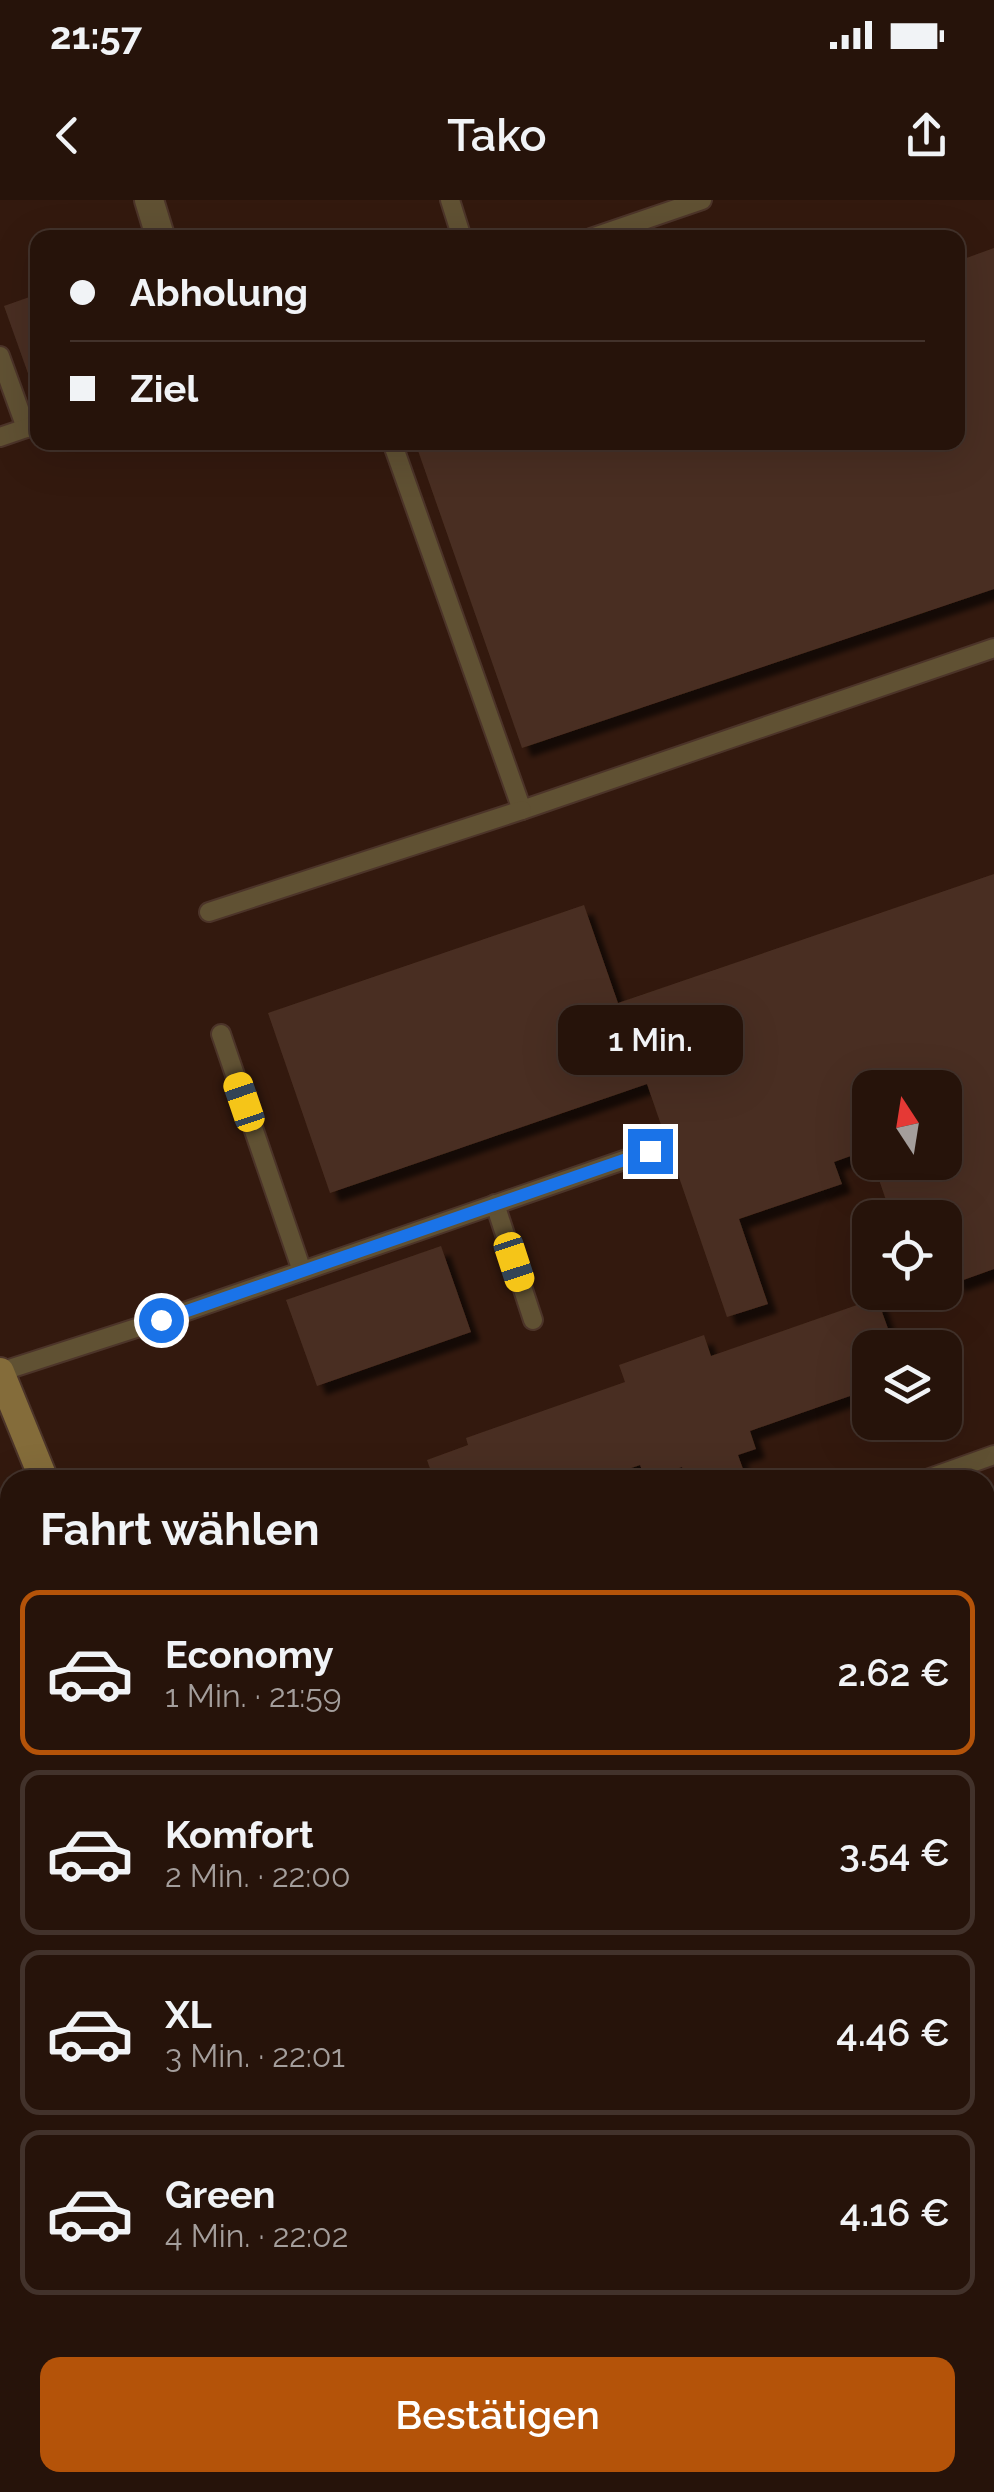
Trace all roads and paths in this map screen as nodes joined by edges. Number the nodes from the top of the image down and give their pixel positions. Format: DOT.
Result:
graph roads {
  1 [pos="149,200"];
  2 [pos="450,200"];
  3 [pos="702,200"];
  4 [pos="158,230"];
  5 [pos="459,230"];
  6 [pos="614,230"];
  7 [pos="0,356"];
  8 [pos="30,422"];
  9 [pos="30,427"];
  10 [pos="0,437"];
  11 [pos="395,450"];
  12 [pos="994,648"];
  13 [pos="522,810"];
  14 [pos="208,912"];
  15 [pos="220,1034"];
  16 [pos="650,1151"];
  17 [pos="495,1204"];
  18 [pos="302,1271"];
  19 [pos="533,1320"];
  20 [pos="0,1372"];
  21 [pos="994,1455"];
  22 [pos="40,1470"];
  23 [pos="952,1470"];
  1 -- 4 [label="street"];
  2 -- 5 [label="lane"];
  3 -- 6 [label="lane"];
  7 -- 8 [label="lane"];
  9 -- 10 [label="lane"];
  11 -- 13 [label="lane"];
  12 -- 13 [label="lane"];
  13 -- 14 [label="lane"];
  15 -- 18 [label="lane"];
  16 -- 17 [label="lane"];
  17 -- 18 [label="lane"];
  17 -- 19 [label="lane"];
  18 -- 20 [label="lane"];
  20 -- 22 [label="main road"];
  21 -- 23 [label="lane"];
}
